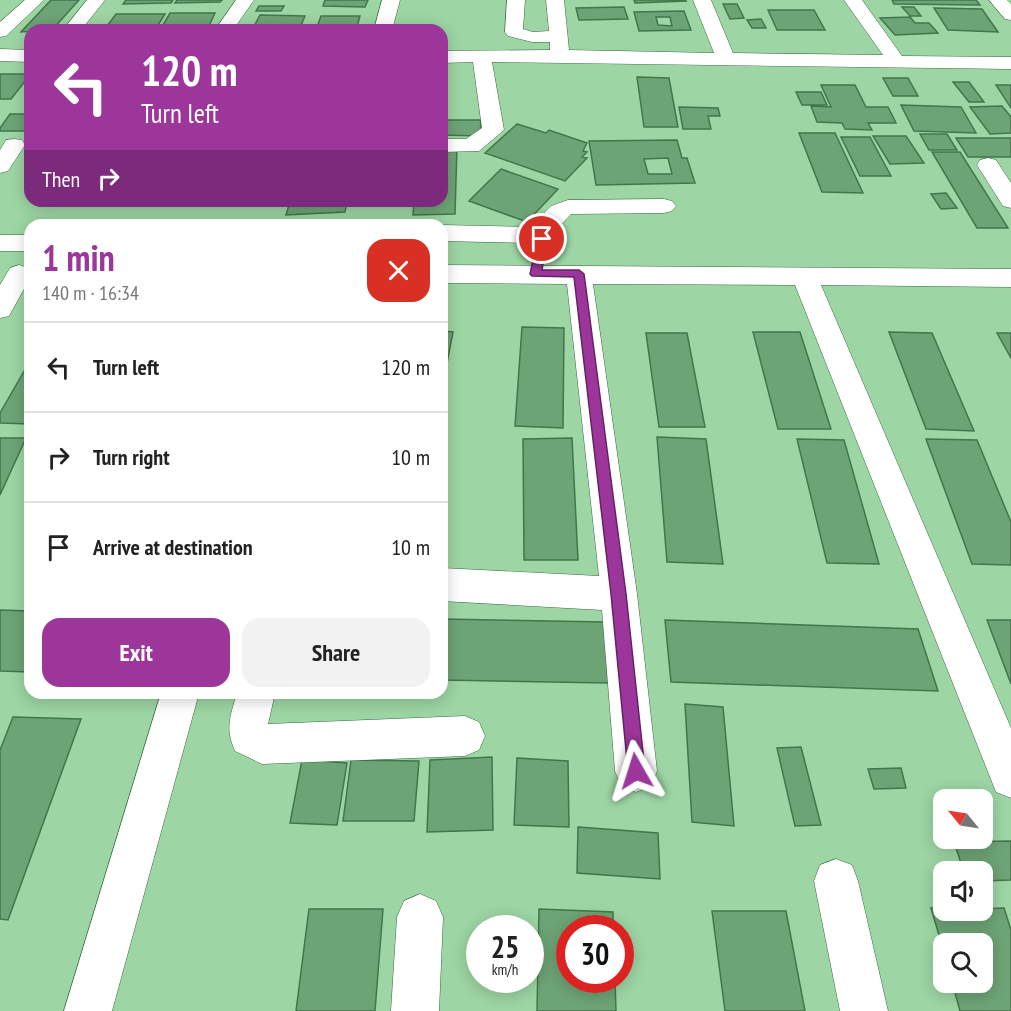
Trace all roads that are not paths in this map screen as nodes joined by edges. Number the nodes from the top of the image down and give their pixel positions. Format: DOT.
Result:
graph roads {
  1 [pos="35,0"];
  2 [pos="96,0"];
  3 [pos="245,0"];
  4 [pos="391,0"];
  5 [pos="516,0"];
  6 [pos="555,0"];
  7 [pos="702,0"];
  8 [pos="853,0"];
  9 [pos="998,0"];
  10 [pos="1011,15"];
  11 [pos="77,24"];
  12 [pos="228,24"];
  13 [pos="385,24"];
  14 [pos="0,32"];
  15 [pos="558,36"];
  16 [pos="0,55"];
  17 [pos="24,56"];
  18 [pos="560,56"];
  19 [pos="448,57"];
  20 [pos="482,57"];
  21 [pos="728,59"];
  22 [pos="896,61"];
  23 [pos="1011,63"];
  24 [pos="14,145"];
  25 [pos="448,145"];
  26 [pos="988,165"];
  27 [pos="0,166"];
  28 [pos="1011,201"];
  29 [pos="664,206"];
  30 [pos="453,233"];
  31 [pos="536,235"];
  32 [pos="0,243"];
  33 [pos="24,243"];
  34 [pos="16,274"];
  35 [pos="450,274"];
  36 [pos="536,274"];
  37 [pos="579,274"];
  38 [pos="804,275"];
  39 [pos="1011,278"];
  40 [pos="0,309"];
  41 [pos="448,584"];
  42 [pos="619,594"];
  43 [pos="178,699"];
  44 [pos="255,699"];
  45 [pos="465,736"];
  46 [pos="636,771"];
  47 [pos="1011,777"];
  48 [pos="836,881"];
  49 [pos="420,917"];
  50 [pos="88,1011"];
  51 [pos="415,1011"];
  52 [pos="864,1011"];
  1 -- 14 [label="street"];
  2 -- 11 [label="street"];
  3 -- 12 [label="street"];
  4 -- 13 [label="street"];
  5 -- 15 [label="street"];
  6 -- 15 [label="street"];
  7 -- 21 [label="street"];
  8 -- 22 [label="street"];
  9 -- 10 [label="street"];
  15 -- 18 [label="street"];
  16 -- 17 [label="street"];
  18 -- 20 [label="street"];
  18 -- 21 [label="street"];
  19 -- 20 [label="street"];
  20 -- 25 [label="street"];
  21 -- 22 [label="street"];
  22 -- 23 [label="street"];
  24 -- 27 [label="street"];
  26 -- 28 [label="street"];
  29 -- 31 [label="street"];
  30 -- 31 [label="street"];
  30 -- 35 [label="street"];
  31 -- 36 [label="street"];
  32 -- 33 [label="street"];
  34 -- 40 [label="street"];
  35 -- 36 [label="street"];
  36 -- 37 [label="street"];
  37 -- 38 [label="street"];
  37 -- 42 [label="street"];
  38 -- 39 [label="street"];
  38 -- 47 [label="street"];
  41 -- 42 [label="street"];
  42 -- 46 [label="street"];
  43 -- 50 [label="street"];
  44 -- 45 [label="street"];
  48 -- 52 [label="street"];
  49 -- 51 [label="street"];
}
